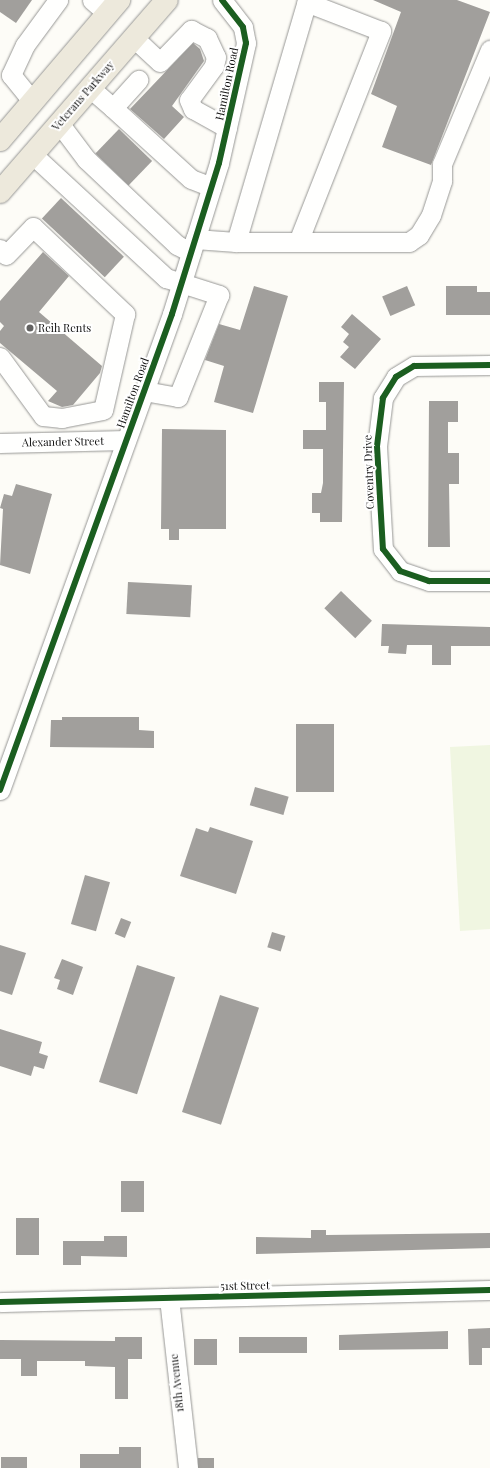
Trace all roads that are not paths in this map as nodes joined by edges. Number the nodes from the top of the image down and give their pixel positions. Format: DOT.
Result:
graph roads {
  1 [pos="58,0"];
  2 [pos="167,0"];
  3 [pos="222,0"];
  4 [pos="306,1"];
  5 [pos="106,5"];
  6 [pos="134,38"];
  7 [pos="490,50"];
  8 [pos="138,80"];
  9 [pos="90,88"];
  10 [pos="33,102"];
  11 [pos="113,108"];
  12 [pos="59,123"];
  13 [pos="227,128"];
  14 [pos="0,140"];
  15 [pos="32,154"];
  16 [pos="212,186"];
  17 [pos="0,192"];
  18 [pos="236,242"];
  19 [pos="298,242"];
  20 [pos="193,246"];
  21 [pos="2,255"];
  22 [pos="181,283"];
  23 [pos="0,357"];
  24 [pos="490,365"];
  25 [pos="144,391"];
  26 [pos="43,416"];
  27 [pos="126,440"];
  28 [pos="43,442"];
  29 [pos="0,443"];
  30 [pos="490,581"];
  31 [pos="0,790"];
  32 [pos="490,1290"];
  33 [pos="169,1298"];
  34 [pos="0,1302"];
  35 [pos="188,1468"];
  1 -- 10 [label="street"];
  2 -- 6 [label="main road, Veterans Parkway"];
  3 -- 13 [label="street, Hamilton Road"];
  4 -- 18 [label="street"];
  4 -- 19 [label="street"];
  5 -- 10 [label="main road"];
  6 -- 9 [label="main road, Veterans Parkway"];
  6 -- 13 [label="street"];
  7 -- 19 [label="street"];
  8 -- 11 [label="street"];
  9 -- 11 [label="street"];
  9 -- 12 [label="main road, Veterans Parkway"];
  10 -- 14 [label="main road"];
  11 -- 16 [label="street"];
  12 -- 15 [label="main road, Veterans Parkway"];
  12 -- 20 [label="street"];
  13 -- 16 [label="street, Hamilton Road"];
  15 -- 17 [label="main road, Veterans Parkway"];
  15 -- 22 [label="street"];
  16 -- 20 [label="street, Hamilton Road"];
  18 -- 19 [label="street"];
  18 -- 20 [label="street"];
  20 -- 22 [label="street, Hamilton Road"];
  21 -- 26 [label="street"];
  22 -- 25 [label="street, Hamilton Road"];
  22 -- 25 [label="street"];
  23 -- 26 [label="street"];
  24 -- 30 [label="street, Coventry Drive"];
  25 -- 27 [label="street, Hamilton Road"];
  26 -- 28 [label="street"];
  27 -- 28 [label="street, Alexander Street"];
  27 -- 31 [label="street, Hamilton Road"];
  28 -- 29 [label="street, Alexander Street"];
  32 -- 33 [label="street, 51st Street"];
  33 -- 34 [label="street, 51st Street"];
  33 -- 35 [label="street, 18th Avenue"];
}
